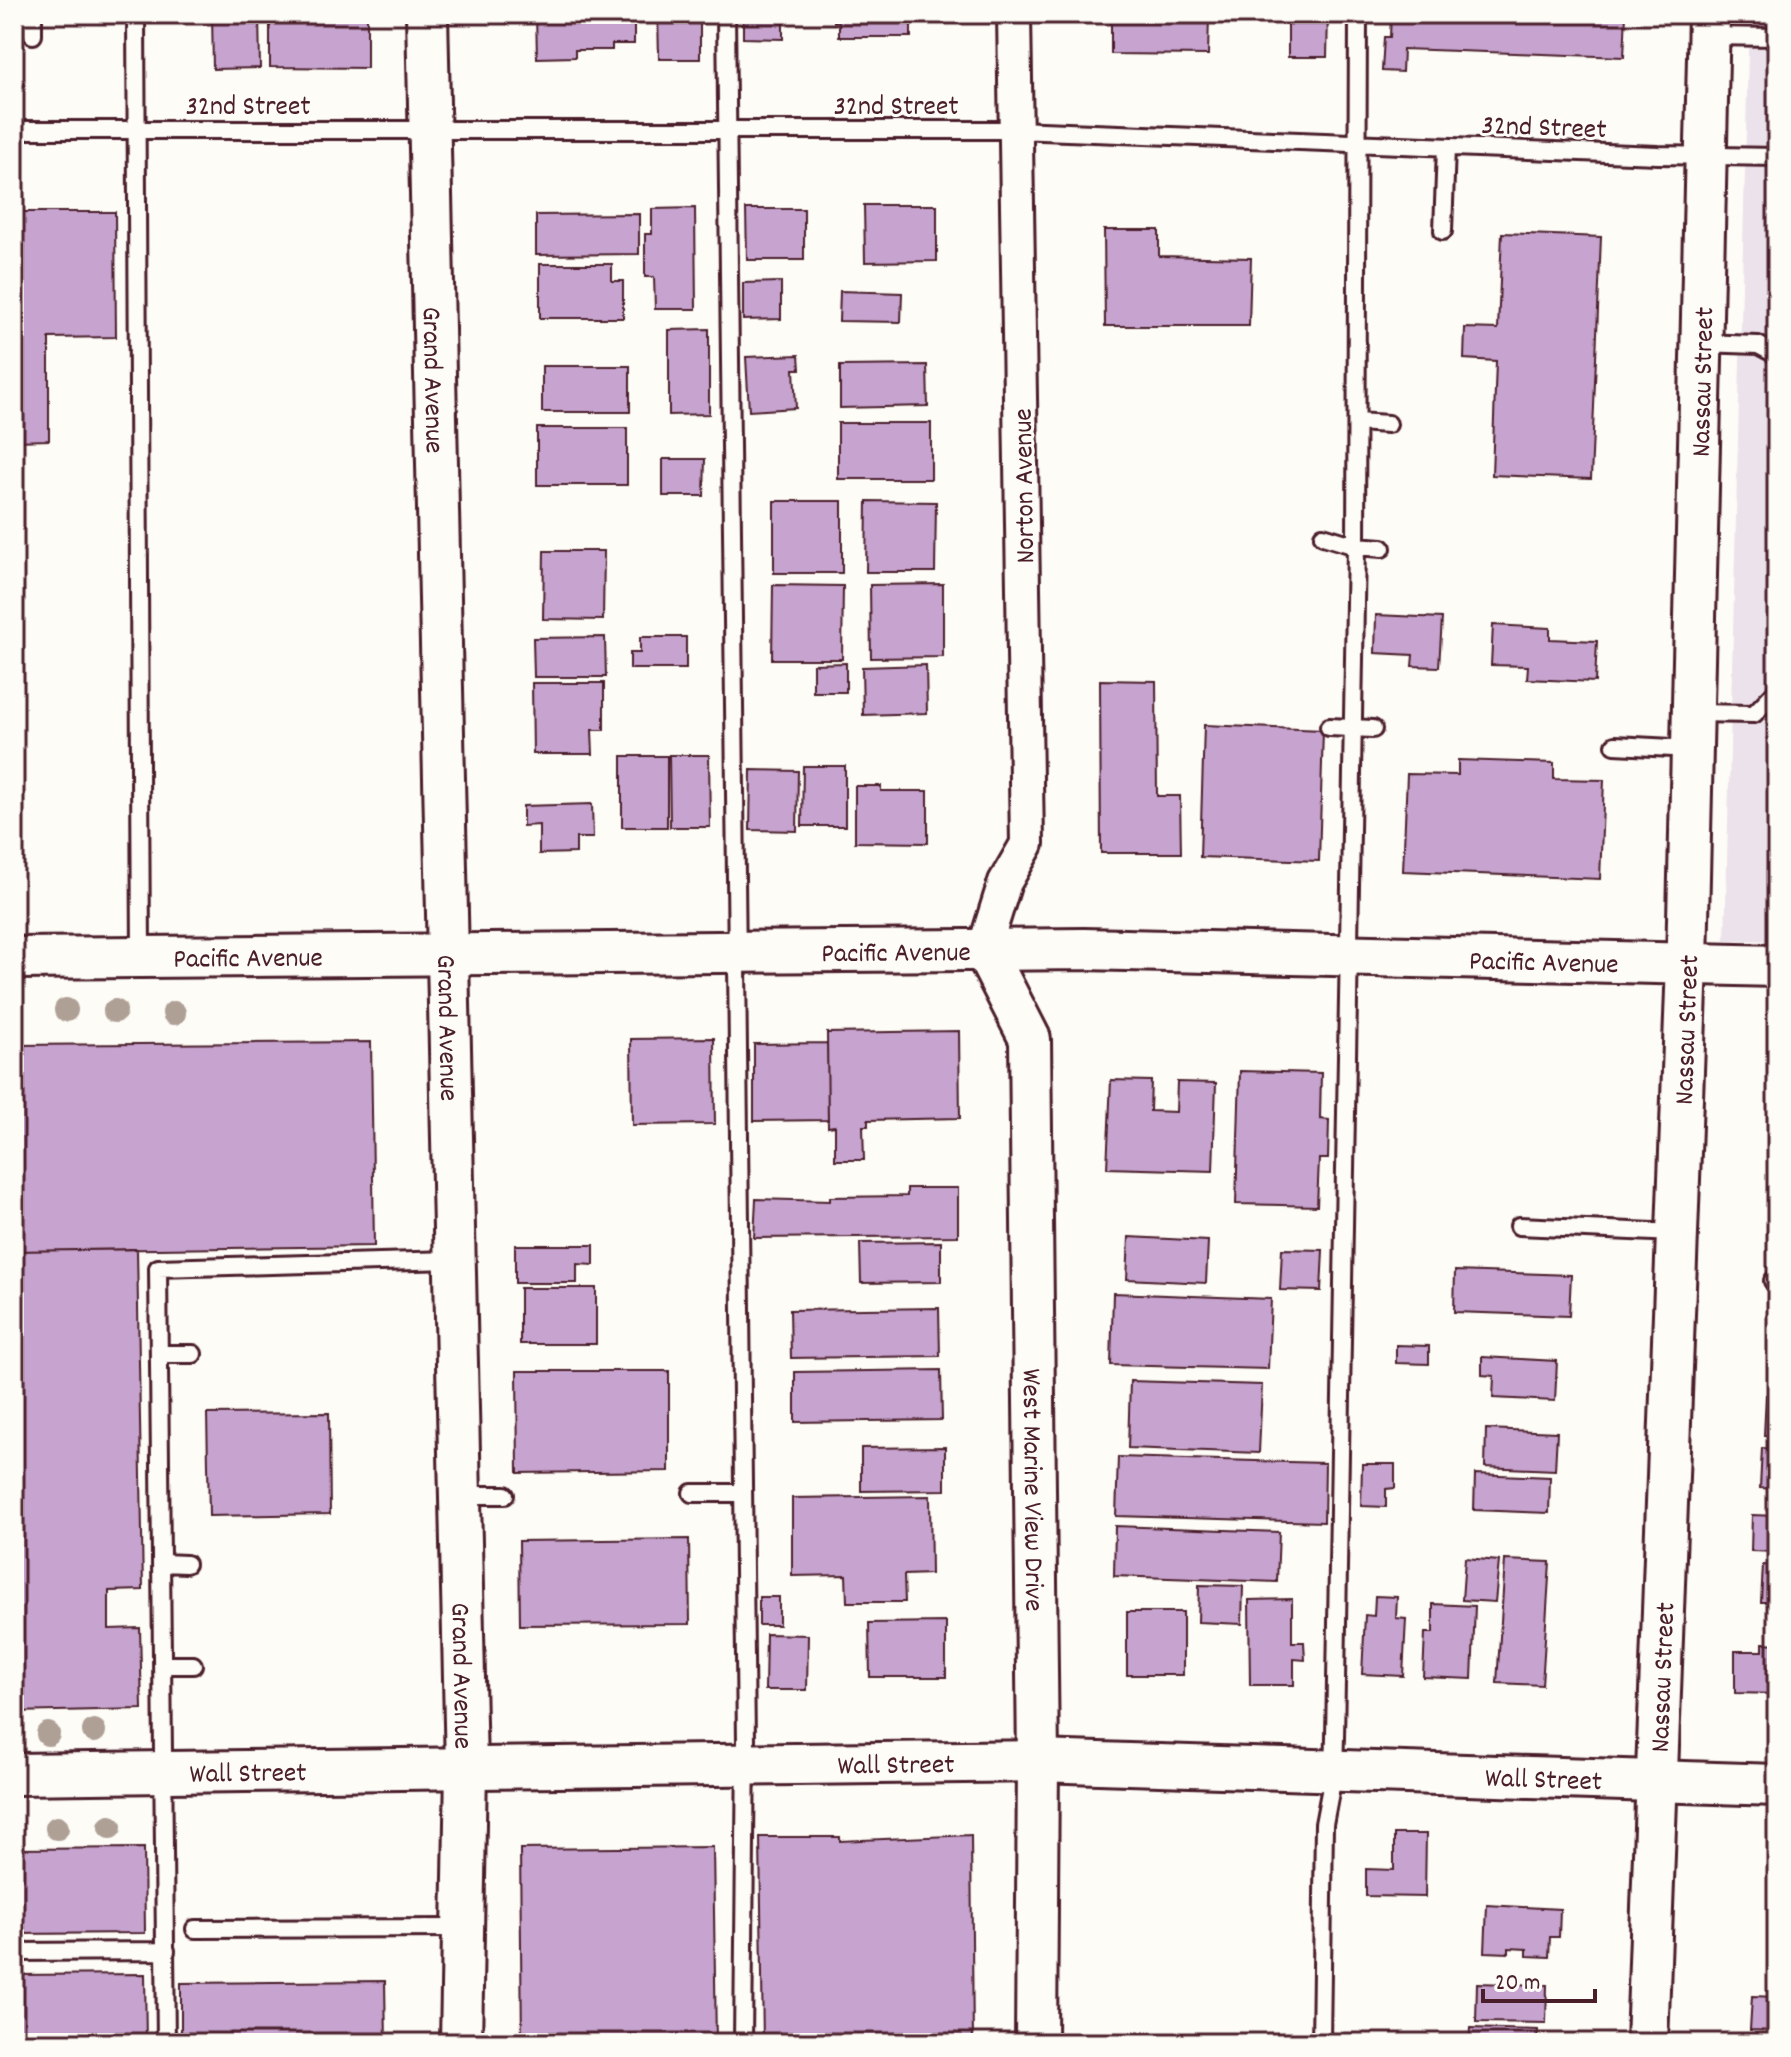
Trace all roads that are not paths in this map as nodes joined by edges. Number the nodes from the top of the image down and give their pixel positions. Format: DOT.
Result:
graph roads {
  1 [pos="33,14"];
  2 [pos="136,14"];
  3 [pos="427,14"];
  4 [pos="726,14"];
  5 [pos="1014,14"];
  6 [pos="1358,14"];
  7 [pos="1709,25"];
  8 [pos="33,35"];
  9 [pos="1777,37"];
  10 [pos="14,130"];
  11 [pos="137,130"];
  12 [pos="428,130"];
  13 [pos="729,130"];
  14 [pos="1016,130"];
  15 [pos="1356,143"];
  16 [pos="1446,147"];
  17 [pos="1705,157"];
  18 [pos="1777,157"];
  19 [pos="1443,231"];
  20 [pos="1700,343"];
  21 [pos="1777,355"];
  22 [pos="1357,422"];
  23 [pos="1388,424"];
  24 [pos="1323,536"];
  25 [pos="1356,546"];
  26 [pos="1382,548"];
  27 [pos="1777,690"];
  28 [pos="1329,727"];
  29 [pos="1352,729"];
  30 [pos="1373,729"];
  31 [pos="1692,731"];
  32 [pos="1615,745"];
  33 [pos="984,949"];
  34 [pos="738,951"];
  35 [pos="1346,953"];
  36 [pos="447,954"];
  37 [pos="141,957"];
  38 [pos="14,958"];
  39 [pos="1687,963"];
  40 [pos="1777,966"];
  41 [pos="1519,1226"];
  42 [pos="1677,1233"];
  43 [pos="452,1260"];
  44 [pos="159,1354"];
  45 [pos="193,1354"];
  46 [pos="692,1493"];
  47 [pos="743,1493"];
  48 [pos="459,1495"];
  49 [pos="505,1495"];
  50 [pos="163,1563"];
  51 [pos="186,1564"];
  52 [pos="164,1665"];
  53 [pos="193,1665"];
  54 [pos="1038,1761"];
  55 [pos="746,1764"];
  56 [pos="466,1768"];
  57 [pos="1334,1771"];
  58 [pos="165,1772"];
  59 [pos="14,1774"];
  60 [pos="1658,1783"];
  61 [pos="1777,1785"];
  62 [pos="463,1928"];
  63 [pos="195,1929"];
  64 [pos="166,1951"];
  65 [pos="14,1952"];
  66 [pos="166,2043"];
  67 [pos="461,2043"];
  68 [pos="743,2043"];
  69 [pos="1036,2043"];
  70 [pos="1321,2043"];
  71 [pos="1647,2043"];
  1 -- 8 [label="lane"];
  2 -- 11 [label="lane"];
  3 -- 12 [label="street, Grand Avenue"];
  4 -- 13 [label="lane"];
  5 -- 14 [label="street, Norton Avenue"];
  6 -- 15 [label="lane"];
  7 -- 9 [label="lane"];
  7 -- 17 [label="street, Nassau Street"];
  10 -- 11 [label="lane, 32nd Street"];
  11 -- 12 [label="lane, 32nd Street"];
  11 -- 37 [label="lane"];
  12 -- 13 [label="lane, 32nd Street"];
  12 -- 36 [label="street, Grand Avenue"];
  13 -- 14 [label="lane, 32nd Street"];
  13 -- 34 [label="lane"];
  14 -- 15 [label="lane, 32nd Street"];
  14 -- 33 [label="street, Norton Avenue"];
  15 -- 16 [label="lane, 32nd Street"];
  15 -- 22 [label="lane"];
  16 -- 17 [label="lane, 32nd Street"];
  16 -- 19 [label="lane"];
  17 -- 18 [label="lane, 32nd Street"];
  17 -- 20 [label="street, Nassau Street"];
  20 -- 21 [label="lane"];
  20 -- 31 [label="street, Nassau Street"];
  22 -- 23 [label="lane"];
  22 -- 25 [label="lane"];
  24 -- 25 [label="lane"];
  25 -- 26 [label="lane"];
  25 -- 29 [label="lane"];
  27 -- 31 [label="lane"];
  28 -- 29 [label="lane"];
  29 -- 30 [label="lane"];
  29 -- 35 [label="lane"];
  31 -- 32 [label="lane"];
  31 -- 39 [label="street, Nassau Street"];
  33 -- 34 [label="street, Pacific Avenue"];
  33 -- 35 [label="street, Pacific Avenue"];
  33 -- 54 [label="street, West Marine View Drive"];
  34 -- 36 [label="street, Pacific Avenue"];
  34 -- 47 [label="lane"];
  35 -- 39 [label="street, Pacific Avenue"];
  35 -- 57 [label="lane"];
  36 -- 37 [label="street, Pacific Avenue"];
  36 -- 43 [label="street, Grand Avenue"];
  37 -- 38 [label="street, Pacific Avenue"];
  39 -- 40 [label="street, Pacific Avenue"];
  39 -- 42 [label="street, Nassau Street"];
  41 -- 42 [label="lane"];
  42 -- 60 [label="street, Nassau Street"];
  43 -- 44 [label="lane"];
  43 -- 48 [label="street, Grand Avenue"];
  44 -- 45 [label="lane"];
  44 -- 50 [label="lane"];
  46 -- 47 [label="lane"];
  47 -- 55 [label="lane"];
  48 -- 49 [label="lane"];
  48 -- 56 [label="street, Grand Avenue"];
  50 -- 51 [label="lane"];
  50 -- 52 [label="lane"];
  52 -- 53 [label="lane"];
  52 -- 58 [label="lane"];
  54 -- 55 [label="street, Wall Street"];
  54 -- 57 [label="street, Wall Street"];
  54 -- 69 [label="street, West Marine View Drive"];
  55 -- 56 [label="street, Wall Street"];
  55 -- 68 [label="lane"];
  56 -- 58 [label="street, Wall Street"];
  56 -- 62 [label="street, Grand Avenue"];
  57 -- 60 [label="street, Wall Street"];
  57 -- 70 [label="lane"];
  58 -- 59 [label="street, Wall Street"];
  58 -- 64 [label="lane"];
  60 -- 61 [label="street, Wall Street"];
  60 -- 71 [label="street, Nassau Street"];
  62 -- 63 [label="lane"];
  62 -- 67 [label="street, Grand Avenue"];
  64 -- 65 [label="lane"];
  64 -- 66 [label="lane"];
}
